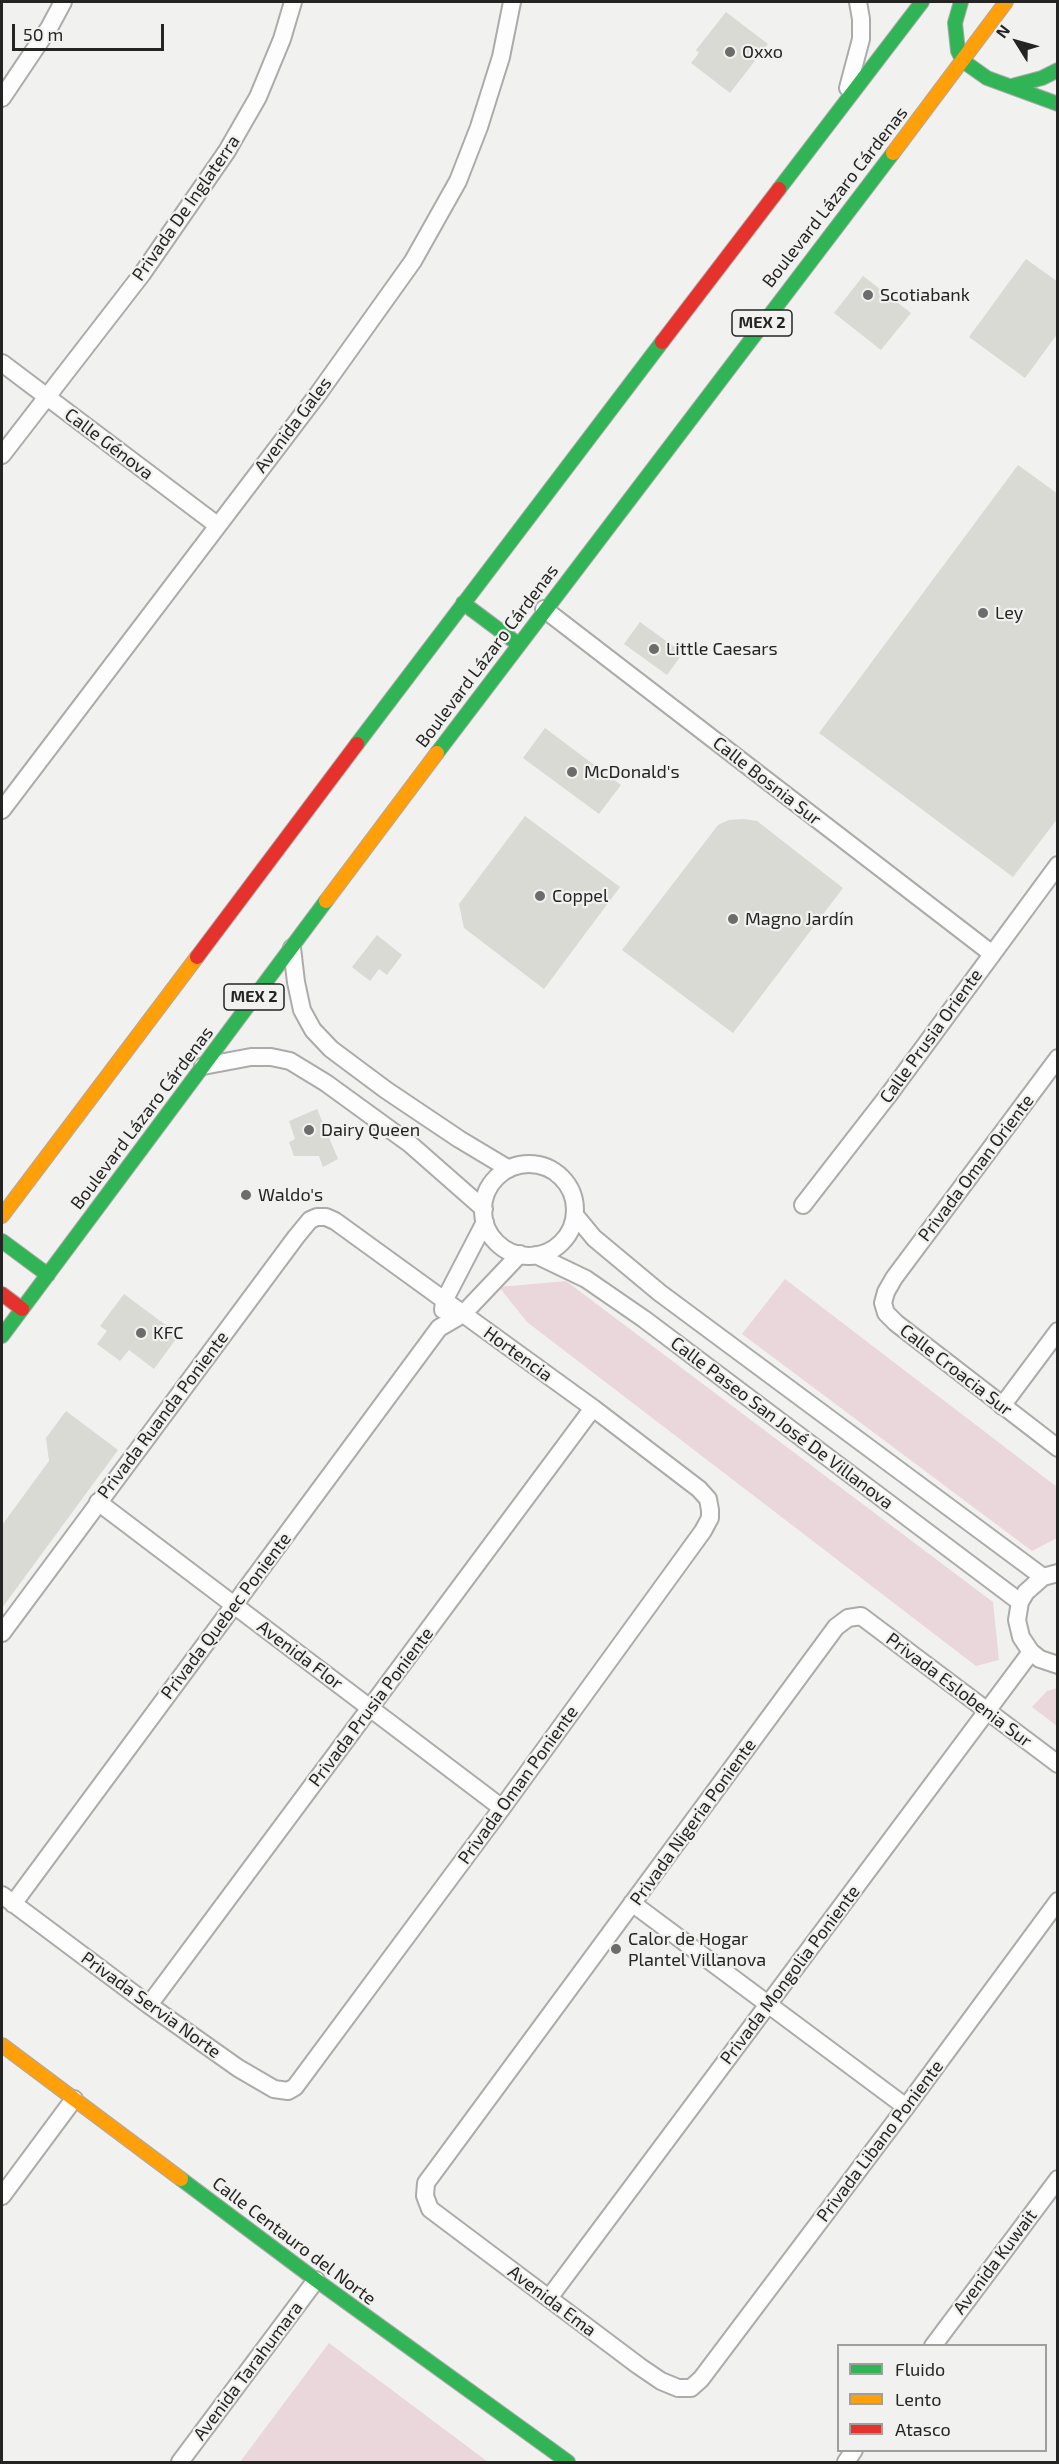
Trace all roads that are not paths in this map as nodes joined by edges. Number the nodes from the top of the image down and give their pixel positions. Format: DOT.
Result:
graph roads {
  1 [pos="63,2"];
  2 [pos="293,2"];
  3 [pos="512,2"];
  4 [pos="858,2"];
  5 [pos="922,2"];
  6 [pos="961,2"];
  7 [pos="1006,2"];
  8 [pos="963,61"];
  9 [pos="1058,70"];
  10 [pos="1012,86"];
  11 [pos="2,98"];
  12 [pos="1058,104"];
  13 [pos="843,106"];
  14 [pos="2,363"];
  15 [pos="46,396"];
  16 [pos="2,455"];
  17 [pos="216,525"];
  18 [pos="464,603"];
  19 [pos="544,609"];
  20 [pos="518,644"];
  21 [pos="2,810"];
  22 [pos="1058,865"];
  23 [pos="292,948"];
  24 [pos="991,953"];
  25 [pos="1058,1058"];
  26 [pos="203,1066"];
  27 [pos="508,1169"];
  28 [pos="803,1205"];
  29 [pos="485,1215"];
  30 [pos="575,1215"];
  31 [pos="2,1216"];
  32 [pos="335,1221"];
  33 [pos="2,1241"];
  34 [pos="528,1255"];
  35 [pos="48,1275"];
  36 [pos="894,1278"];
  37 [pos="2,1294"];
  38 [pos="444,1301"];
  39 [pos="22,1309"];
  40 [pos="463,1314"];
  41 [pos="439,1328"];
  42 [pos="1058,1331"];
  43 [pos="2,1336"];
  44 [pos="783,1387"];
  45 [pos="1002,1406"];
  46 [pos="593,1408"];
  47 [pos="766,1410"];
  48 [pos="1058,1448"];
  49 [pos="699,1489"];
  50 [pos="98,1502"];
  51 [pos="1050,1575"];
  52 [pos="1020,1602"];
  53 [pos="234,1606"];
  54 [pos="861,1616"];
  55 [pos="2,1633"];
  56 [pos="1031,1652"];
  57 [pos="1058,1665"];
  58 [pos="370,1709"];
  59 [pos="987,1711"];
  60 [pos="1058,1764"];
  61 [pos="502,1808"];
  62 [pos="7,1900"];
  63 [pos="1058,1901"];
  64 [pos="633,1903"];
  65 [pos="768,2004"];
  66 [pos="149,2005"];
  67 [pos="2,2045"];
  68 [pos="303,2076"];
  69 [pos="74,2099"];
  70 [pos="906,2107"];
  71 [pos="1058,2179"];
  72 [pos="426,2183"];
  73 [pos="2,2196"];
  74 [pos="316,2280"];
  75 [pos="549,2298"];
  76 [pos="934,2344"];
  77 [pos="701,2379"];
  78 [pos="180,2463"];
  79 [pos="568,2463"];
  1 -- 11 [label="street"];
  2 -- 15 [label="street, Privada De Inglaterra"];
  3 -- 17 [label="street, Avenida Gales"];
  4 -- 13 [label="street"];
  5 -- 13 [label="main road"];
  6 -- 8 [label="main road"];
  7 -- 8 [label="main road, Boulevard Lázaro Cárdenas / MEX 2"];
  8 -- 10 [label="main road"];
  8 -- 19 [label="main road, Boulevard Lázaro Cárdenas / MEX 2"];
  9 -- 10 [label="main road"];
  10 -- 12 [label="main road"];
  13 -- 18 [label="main road"];
  14 -- 15 [label="street, Calle Génova"];
  15 -- 16 [label="street, Privada De Inglaterra"];
  15 -- 17 [label="street, Calle Génova"];
  17 -- 21 [label="street, Avenida Gales"];
  18 -- 20 [label="main road"];
  18 -- 31 [label="main road"];
  19 -- 20 [label="main road, Boulevard Lázaro Cárdenas / MEX 2"];
  19 -- 24 [label="street, Calle Bosnia Sur"];
  20 -- 23 [label="main road, Boulevard Lázaro Cárdenas / MEX 2"];
  22 -- 24 [label="street, Calle Prusia Oriente"];
  23 -- 26 [label="main road, Boulevard Lázaro Cárdenas / MEX 2"];
  23 -- 27 [label="street"];
  24 -- 28 [label="street, Calle Prusia Oriente"];
  25 -- 36 [label="street, Privada Oman Oriente"];
  26 -- 29 [label="street"];
  26 -- 35 [label="main road, Boulevard Lázaro Cárdenas / MEX 2"];
  27 -- 29 [label="street"];
  27 -- 30 [label="street"];
  29 -- 34 [label="street"];
  29 -- 38 [label="street, Privada Quebec Poniente"];
  30 -- 34 [label="street"];
  30 -- 44 [label="street, Calle Paseo San José De Villanova"];
  32 -- 38 [label="street, Hortencia"];
  32 -- 50 [label="street, Privada Ruanda Poniente"];
  33 -- 35 [label="main road"];
  34 -- 40 [label="street, Privada Quebec Poniente"];
  34 -- 47 [label="street, Calle Paseo San José De Villanova"];
  35 -- 39 [label="main road, Boulevard Lázaro Cárdenas / MEX 2"];
  36 -- 45 [label="street, Calle Croacia Sur"];
  37 -- 39 [label="main road"];
  38 -- 40 [label="street, Hortencia"];
  38 -- 41 [label="street, Privada Quebec Poniente"];
  39 -- 43 [label="main road, Boulevard Lázaro Cárdenas / MEX 2"];
  40 -- 41 [label="street, Privada Quebec Poniente"];
  40 -- 46 [label="street, Hortencia"];
  41 -- 53 [label="street, Privada Quebec Poniente"];
  42 -- 45 [label="street"];
  44 -- 47 [label="street"];
  44 -- 51 [label="street, Calle Paseo San José De Villanova"];
  45 -- 48 [label="street, Calle Croacia Sur"];
  46 -- 49 [label="street, Hortencia"];
  46 -- 58 [label="street, Privada Prusia Poniente"];
  47 -- 52 [label="street, Calle Paseo San José De Villanova"];
  49 -- 61 [label="street, Privada Oman Poniente"];
  50 -- 53 [label="street, Avenida Flor"];
  50 -- 55 [label="street, Privada Ruanda Poniente"];
  51 -- 52 [label="street"];
  52 -- 56 [label="street"];
  53 -- 58 [label="street, Avenida Flor"];
  53 -- 62 [label="street, Privada Quebec Poniente"];
  54 -- 59 [label="street, Privada Eslobenia Sur"];
  54 -- 64 [label="street, Privada Nigeria Poniente"];
  56 -- 57 [label="street"];
  56 -- 59 [label="street, Privada Mongolia Poniente"];
  58 -- 61 [label="street, Avenida Flor"];
  58 -- 66 [label="street, Privada Prusia Poniente"];
  59 -- 60 [label="street, Privada Eslobenia Sur"];
  59 -- 65 [label="street, Privada Mongolia Poniente"];
  61 -- 68 [label="street, Privada Oman Poniente"];
  62 -- 66 [label="street, Privada Servia Norte"];
  63 -- 70 [label="street, Privada Libano Poniente"];
  64 -- 65 [label="street"];
  64 -- 72 [label="street, Privada Nigeria Poniente"];
  65 -- 70 [label="street"];
  65 -- 75 [label="street, Privada Mongolia Poniente"];
  66 -- 68 [label="street, Privada Servia Norte"];
  67 -- 69 [label="main road, Calle Centauro del Norte"];
  69 -- 73 [label="street"];
  69 -- 74 [label="main road, Calle Centauro del Norte"];
  70 -- 77 [label="street, Privada Libano Poniente"];
  71 -- 76 [label="street, Avenida Kuwait"];
  72 -- 75 [label="street, Avenida Ema"];
  74 -- 78 [label="street, Avenida Tarahumara"];
  74 -- 79 [label="main road, Calle Centauro del Norte"];
  75 -- 77 [label="street, Avenida Ema"];
}
